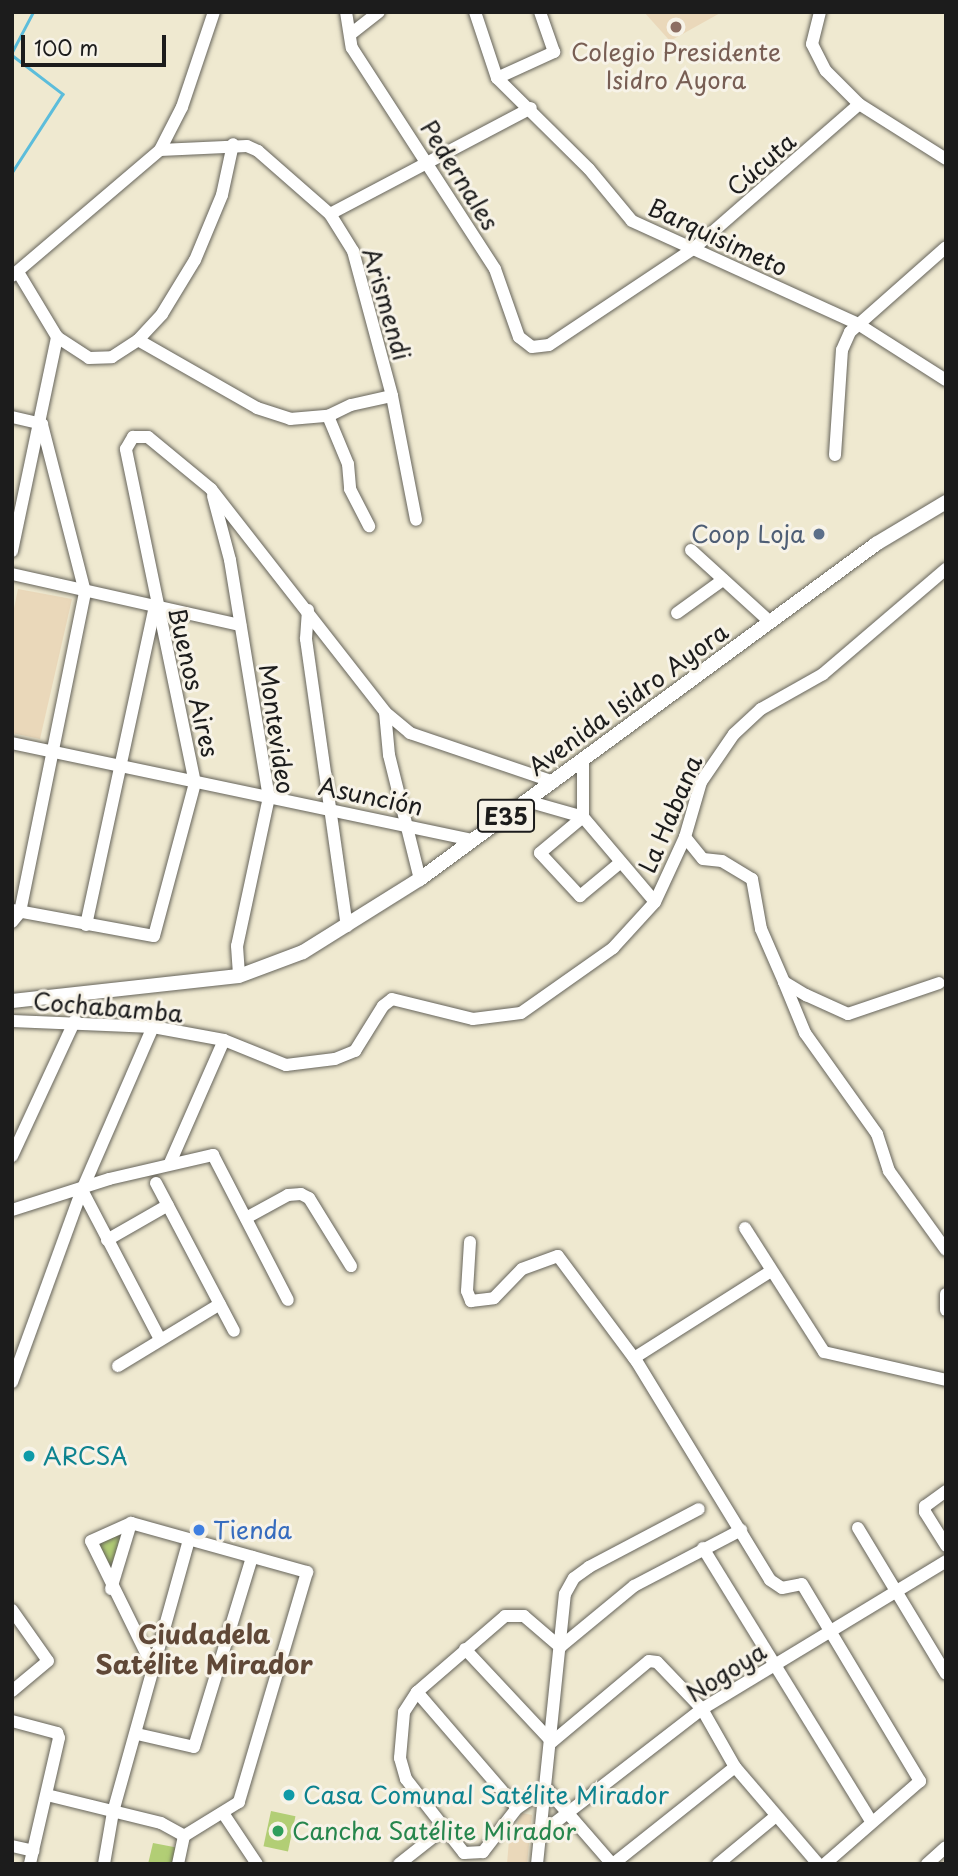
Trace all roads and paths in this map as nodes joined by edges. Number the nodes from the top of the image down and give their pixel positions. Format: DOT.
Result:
graph roads {
  1 [pos="214,12"];
  2 [pos="346,12"];
  3 [pos="379,12"];
  4 [pos="488,12"];
  5 [pos="540,12"];
  6 [pos="820,12"];
  7 [pos="475,15"];
  8 [pos="352,33"];
  9 [pos="498,78"];
  10 [pos="859,104"];
  11 [pos="531,108"];
  12 [pos="233,144"];
  13 [pos="160,150"];
  14 [pos="946,159"];
  15 [pos="430,165"];
  16 [pos="330,214"];
  17 [pos="946,247"];
  18 [pos="693,249"];
  19 [pos="15,274"];
  20 [pos="858,324"];
  21 [pos="57,337"];
  22 [pos="138,340"];
  23 [pos="549,345"];
  24 [pos="946,380"];
  25 [pos="393,396"];
  26 [pos="328,416"];
  27 [pos="12,417"];
  28 [pos="42,424"];
  29 [pos="835,454"];
  30 [pos="211,489"];
  31 [pos="946,502"];
  32 [pos="416,520"];
  33 [pos="369,526"];
  34 [pos="691,550"];
  35 [pos="12,551"];
  36 [pos="946,569"];
  37 [pos="12,574"];
  38 [pos="723,580"];
  39 [pos="85,592"];
  40 [pos="156,605"];
  41 [pos="308,610"];
  42 [pos="677,613"];
  43 [pos="769,622"];
  44 [pos="240,625"];
  45 [pos="385,712"];
  46 [pos="12,744"];
  47 [pos="51,753"];
  48 [pos="583,762"];
  49 [pos="121,766"];
  50 [pos="554,782"];
  51 [pos="195,783"];
  52 [pos="269,797"];
  53 [pos="527,801"];
  54 [pos="331,808"];
  55 [pos="583,817"];
  56 [pos="407,825"];
  57 [pos="685,837"];
  58 [pos="473,840"];
  59 [pos="621,862"];
  60 [pos="420,879"];
  61 [pos="655,902"];
  62 [pos="15,915"];
  63 [pos="86,925"];
  64 [pos="347,926"];
  65 [pos="239,976"];
  66 [pos="572,981"];
  67 [pos="784,982"];
  68 [pos="939,983"];
  69 [pos="12,1001"];
  70 [pos="75,1020"];
  71 [pos="12,1021"];
  72 [pos="153,1027"];
  73 [pos="224,1041"];
  74 [pos="12,1156"];
  75 [pos="170,1163"];
  76 [pos="156,1183"];
  77 [pos="82,1190"];
  78 [pos="12,1202"];
  79 [pos="168,1205"];
  80 [pos="19,1209"];
  81 [pos="246,1218"];
  82 [pos="745,1228"];
  83 [pos="107,1240"];
  84 [pos="470,1242"];
  85 [pos="946,1250"];
  86 [pos="351,1266"];
  87 [pos="771,1271"];
  88 [pos="946,1294"];
  89 [pos="288,1300"];
  90 [pos="220,1304"];
  91 [pos="946,1310"];
  92 [pos="234,1331"];
  93 [pos="160,1339"];
  94 [pos="634,1358"];
  95 [pos="118,1366"];
  96 [pos="946,1380"];
  97 [pos="12,1382"];
  98 [pos="946,1491"];
  99 [pos="699,1509"];
  100 [pos="131,1523"];
  101 [pos="858,1528"];
  102 [pos="741,1530"];
  103 [pos="190,1540"];
  104 [pos="946,1546"];
  105 [pos="703,1548"];
  106 [pos="251,1557"];
  107 [pos="946,1561"];
  108 [pos="111,1589"];
  109 [pos="896,1592"];
  110 [pos="12,1610"];
  111 [pos="831,1631"];
  112 [pos="560,1647"];
  113 [pos="465,1649"];
  114 [pos="777,1664"];
  115 [pos="153,1667"];
  116 [pos="946,1674"];
  117 [pos="12,1691"];
  118 [pos="417,1692"];
  119 [pos="702,1710"];
  120 [pos="12,1721"];
  121 [pos="137,1734"];
  122 [pos="552,1742"];
  123 [pos="735,1767"];
  124 [pos="547,1788"];
  125 [pos="47,1796"];
  126 [pos="517,1808"];
  127 [pos="570,1811"];
  128 [pos="113,1812"];
  129 [pos="223,1813"];
  130 [pos="776,1816"];
  131 [pos="871,1821"];
  132 [pos="442,1830"];
  133 [pos="539,1835"];
  134 [pos="184,1836"];
  135 [pos="12,1846"];
  136 [pos="946,1847"];
  137 [pos="32,1857"];
  138 [pos="104,1864"];
  139 [pos="178,1864"];
  140 [pos="257,1864"];
  141 [pos="399,1864"];
  142 [pos="537,1864"];
  143 [pos="613,1864"];
  144 [pos="718,1864"];
  145 [pos="818,1864"];
  146 [pos="825,1864"];
  147 [pos="927,1864"];
  1 -- 13 [label="street"];
  2 -- 8 [label="street, Pedernales"];
  3 -- 8 [label="street"];
  4 -- 7 [label="street"];
  5 -- 9 [label="street"];
  6 -- 10 [label="street"];
  7 -- 9 [label="street, Barquisimeto"];
  8 -- 15 [label="street, Pedernales"];
  9 -- 11 [label="street, Barquisimeto"];
  10 -- 14 [label="street"];
  10 -- 18 [label="street, Cúcuta"];
  11 -- 15 [label="street"];
  11 -- 18 [label="street, Barquisimeto"];
  12 -- 13 [label="street, Arismendi"];
  12 -- 16 [label="street, Arismendi"];
  12 -- 22 [label="street"];
  13 -- 19 [label="street"];
  15 -- 16 [label="street"];
  15 -- 23 [label="street, Pedernales"];
  16 -- 25 [label="street, Arismendi"];
  17 -- 20 [label="street"];
  18 -- 20 [label="street, Barquisimeto"];
  18 -- 23 [label="street, Cúcuta"];
  19 -- 21 [label="street"];
  20 -- 24 [label="street, Barquisimeto"];
  20 -- 29 [label="street"];
  21 -- 22 [label="street"];
  21 -- 28 [label="street"];
  22 -- 26 [label="street"];
  25 -- 26 [label="street"];
  25 -- 32 [label="street, Arismendi"];
  26 -- 33 [label="street"];
  27 -- 28 [label="street"];
  28 -- 35 [label="street"];
  28 -- 39 [label="street"];
  30 -- 40 [label="street, Buenos Aires"];
  30 -- 41 [label="street"];
  30 -- 44 [label="street, Montevideo"];
  31 -- 43 [label="main road, Avenida Isidro Ayora / E35"];
  34 -- 38 [label="street"];
  36 -- 57 [label="street, La Habana"];
  37 -- 39 [label="street"];
  38 -- 42 [label="street"];
  38 -- 43 [label="street"];
  39 -- 40 [label="street"];
  39 -- 47 [label="street"];
  40 -- 44 [label="street"];
  40 -- 49 [label="street"];
  40 -- 51 [label="street, Buenos Aires"];
  41 -- 45 [label="street"];
  41 -- 54 [label="street"];
  43 -- 48 [label="main road, Avenida Isidro Ayora / E35"];
  44 -- 52 [label="street, Montevideo"];
  45 -- 50 [label="street"];
  45 -- 56 [label="street"];
  46 -- 47 [label="street, Asunción"];
  47 -- 49 [label="street, Asunción"];
  47 -- 62 [label="street"];
  48 -- 50 [label="main road, Avenida Isidro Ayora / E35"];
  48 -- 55 [label="street"];
  49 -- 51 [label="street, Asunción"];
  49 -- 63 [label="street"];
  50 -- 53 [label="main road, Avenida Isidro Ayora / E35"];
  51 -- 52 [label="street, Asunción"];
  51 -- 63 [label="street, Buenos Aires"];
  52 -- 54 [label="street, Asunción"];
  52 -- 65 [label="street, Montevideo"];
  53 -- 55 [label="street"];
  53 -- 58 [label="main road, Avenida Isidro Ayora / E35"];
  54 -- 56 [label="street, Asunción"];
  54 -- 64 [label="street"];
  55 -- 59 [label="street"];
  55 -- 59 [label="street"];
  56 -- 58 [label="street, Asunción"];
  56 -- 60 [label="street"];
  57 -- 61 [label="street, La Habana"];
  57 -- 67 [label="street"];
  58 -- 60 [label="main road, Avenida Isidro Ayora / E35"];
  59 -- 61 [label="street"];
  60 -- 64 [label="main road, Avenida Isidro Ayora / E35"];
  61 -- 66 [label="street, La Habana"];
  62 -- 63 [label="street"];
  64 -- 65 [label="main road, Avenida Isidro Ayora / E35"];
  65 -- 69 [label="main road, Avenida Isidro Ayora / E35"];
  66 -- 73 [label="street, Cochabamba"];
  67 -- 68 [label="street"];
  67 -- 85 [label="street"];
  70 -- 71 [label="street, Cochabamba"];
  70 -- 72 [label="street, Cochabamba"];
  70 -- 74 [label="street"];
  72 -- 73 [label="street, Cochabamba"];
  72 -- 77 [label="street"];
  73 -- 75 [label="street"];
  75 -- 77 [label="street"];
  75 -- 81 [label="street"];
  76 -- 79 [label="street"];
  77 -- 80 [label="street"];
  77 -- 83 [label="street"];
  77 -- 97 [label="street"];
  78 -- 80 [label="street"];
  79 -- 83 [label="street"];
  79 -- 90 [label="street"];
  81 -- 86 [label="street"];
  81 -- 89 [label="street"];
  82 -- 87 [label="street"];
  83 -- 93 [label="street"];
  84 -- 94 [label="street"];
  87 -- 94 [label="street"];
  87 -- 96 [label="street"];
  88 -- 91 [label="street"];
  90 -- 92 [label="street"];
  90 -- 93 [label="street"];
  93 -- 95 [label="street"];
  94 -- 102 [label="street"];
  98 -- 104 [label="street"];
  99 -- 112 [label="street"];
  100 -- 103 [label="street"];
  100 -- 108 [label="street"];
  100 -- 108 [label="street"];
  101 -- 109 [label="street"];
  102 -- 105 [label="street"];
  102 -- 111 [label="street"];
  103 -- 106 [label="street"];
  103 -- 115 [label="street"];
  105 -- 112 [label="street"];
  105 -- 114 [label="street"];
  106 -- 121 [label="street"];
  106 -- 129 [label="street"];
  107 -- 109 [label="street, Nogoya"];
  108 -- 115 [label="street"];
  109 -- 111 [label="street, Nogoya"];
  109 -- 116 [label="street"];
  110 -- 117 [label="street"];
  111 -- 114 [label="street, Nogoya"];
  111 -- 131 [label="street"];
  112 -- 113 [label="street"];
  112 -- 122 [label="street"];
  113 -- 118 [label="street"];
  113 -- 122 [label="street"];
  114 -- 119 [label="street, Nogoya"];
  114 -- 131 [label="street"];
  115 -- 121 [label="street"];
  118 -- 126 [label="street"];
  118 -- 132 [label="street"];
  119 -- 122 [label="street"];
  119 -- 123 [label="street"];
  119 -- 127 [label="street, Nogoya"];
  120 -- 125 [label="street"];
  121 -- 128 [label="street"];
  122 -- 124 [label="street"];
  123 -- 130 [label="street"];
  123 -- 143 [label="street"];
  124 -- 126 [label="street"];
  124 -- 127 [label="street"];
  124 -- 133 [label="street"];
  125 -- 128 [label="street"];
  125 -- 137 [label="street"];
  126 -- 132 [label="street"];
  127 -- 133 [label="street, Nogoya"];
  127 -- 143 [label="street"];
  128 -- 134 [label="street"];
  128 -- 138 [label="street"];
  129 -- 134 [label="street"];
  129 -- 140 [label="street"];
  130 -- 144 [label="street"];
  130 -- 145 [label="street"];
  131 -- 146 [label="street"];
  132 -- 141 [label="street"];
  133 -- 142 [label="street"];
  134 -- 139 [label="street"];
  135 -- 137 [label="street"];
  136 -- 147 [label="street"];
}
